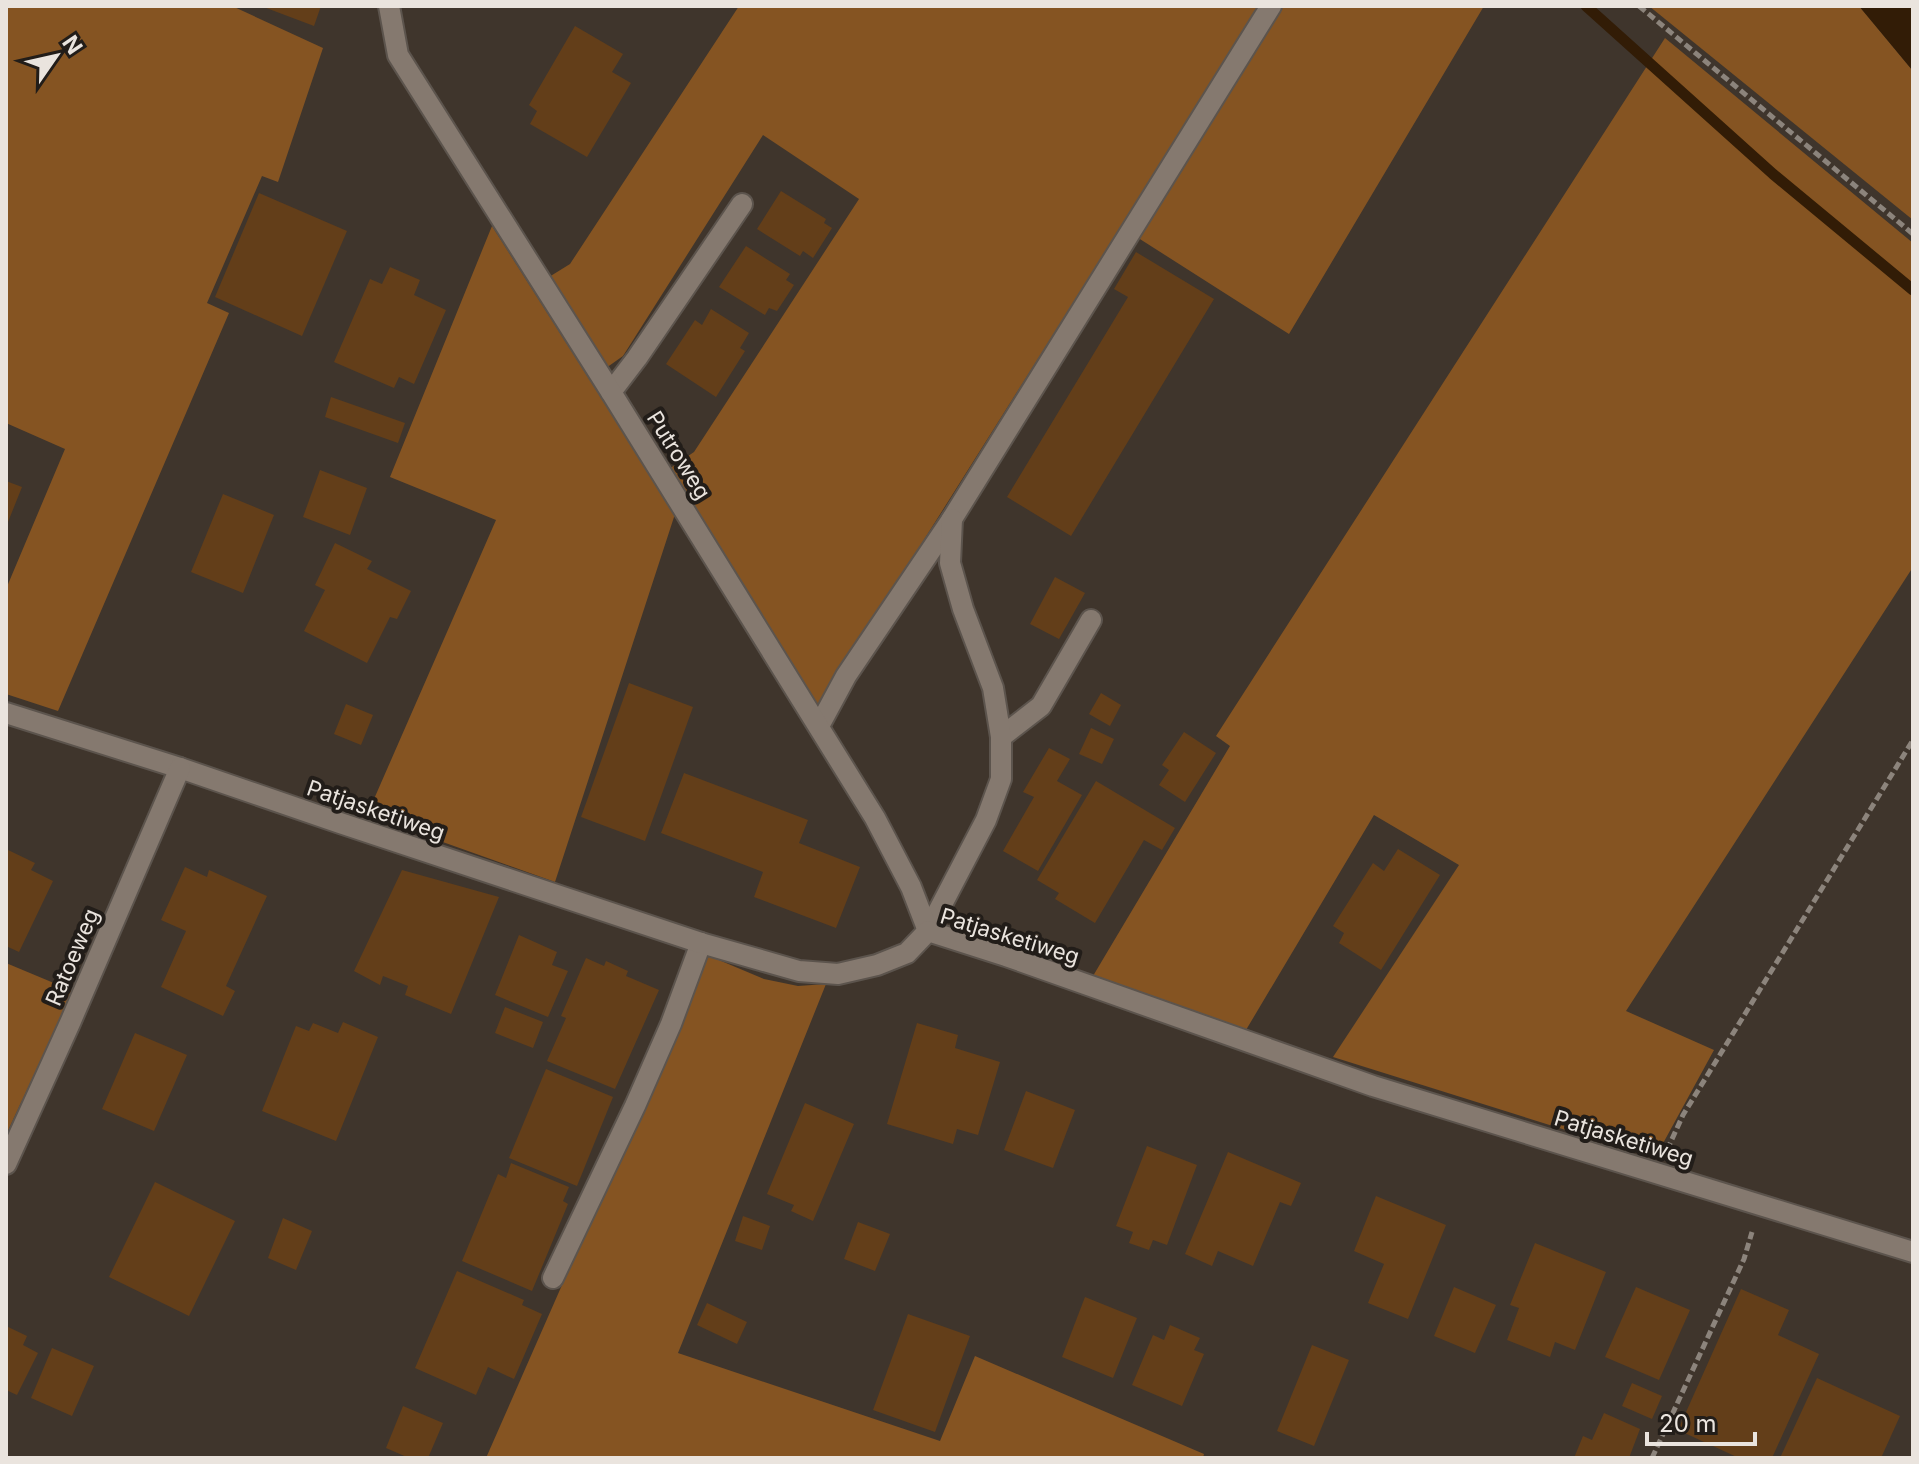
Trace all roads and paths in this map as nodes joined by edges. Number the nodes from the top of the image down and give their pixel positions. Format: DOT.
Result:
graph roads {
  1 [pos="389,6"];
  2 [pos="1271,6"];
  3 [pos="1639,6"];
  4 [pos="742,204"];
  5 [pos="1913,234"];
  6 [pos="611,392"];
  7 [pos="952,519"];
  8 [pos="1091,620"];
  9 [pos="6,713"];
  10 [pos="819,726"];
  11 [pos="1001,737"];
  12 [pos="1913,740"];
  13 [pos="180,768"];
  14 [pos="928,931"];
  15 [pos="701,943"];
  16 [pos="6,1164"];
  17 [pos="1657,1173"];
  18 [pos="1760,1204"];
  19 [pos="1913,1252"];
  20 [pos="553,1278"];
  21 [pos="1652,1458"];
  1 -- 6 [label="street, Putroweg"];
  2 -- 7 [label="street"];
  3 -- 5 [label="path"];
  4 -- 6 [label="street"];
  6 -- 10 [label="street, Putroweg"];
  7 -- 10 [label="street"];
  7 -- 11 [label="street"];
  8 -- 11 [label="street"];
  9 -- 13 [label="street, Patjasketiweg"];
  10 -- 14 [label="street, Putroweg"];
  11 -- 14 [label="street"];
  12 -- 17 [label="path"];
  13 -- 15 [label="street, Patjasketiweg"];
  13 -- 16 [label="street, Ratoeweg"];
  14 -- 15 [label="street, Patjasketiweg"];
  14 -- 17 [label="street, Patjasketiweg"];
  15 -- 20 [label="street"];
  17 -- 18 [label="street, Patjasketiweg"];
  18 -- 19 [label="street, Patjasketiweg"];
  18 -- 21 [label="path"];
}
